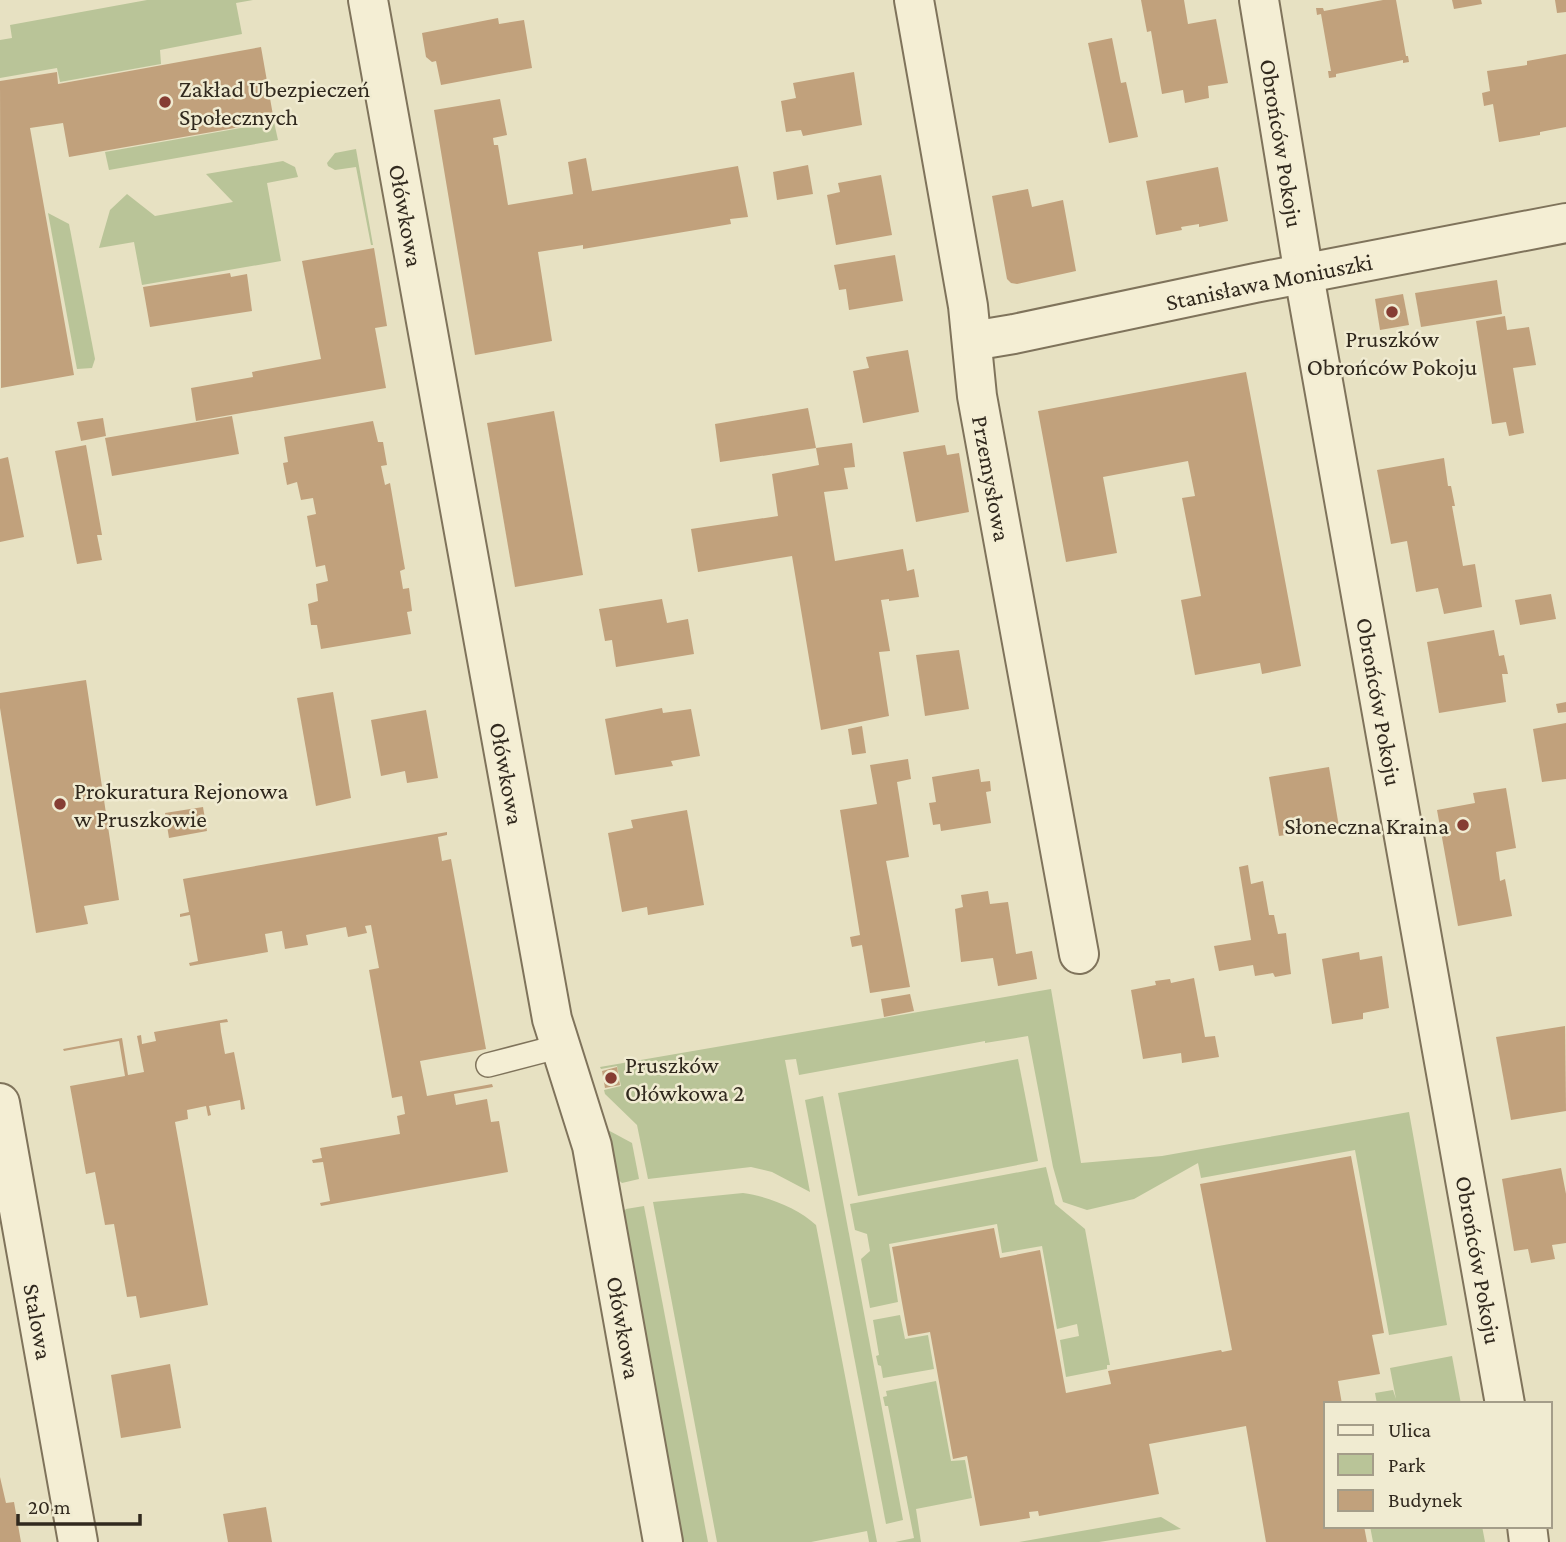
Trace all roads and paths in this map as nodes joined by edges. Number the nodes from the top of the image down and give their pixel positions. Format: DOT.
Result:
graph roads {
  1 [pos="368,0"];
  2 [pos="914,0"];
  3 [pos="1259,0"];
  4 [pos="1566,223"];
  5 [pos="1304,275"];
  6 [pos="972,341"];
  7 [pos="1079,954"];
  8 [pos="561,1046"];
  9 [pos="488,1065"];
  10 [pos="0,1103"];
  11 [pos="1505,1402"];
  12 [pos="78,1542"];
  13 [pos="663,1542"];
  1 -- 8 [label="street, Ołówkowa"];
  2 -- 6 [label="street, Przemysłowa"];
  3 -- 5 [label="street, Obrońców Pokoju"];
  4 -- 5 [label="street, Stanisława Moniuszki"];
  5 -- 6 [label="street, Stanisława Moniuszki"];
  5 -- 11 [label="street, Obrońców Pokoju"];
  6 -- 7 [label="street, Przemysłowa"];
  8 -- 9 [label="lane"];
  8 -- 13 [label="street, Ołówkowa"];
  10 -- 12 [label="street, Stalowa"];
}
